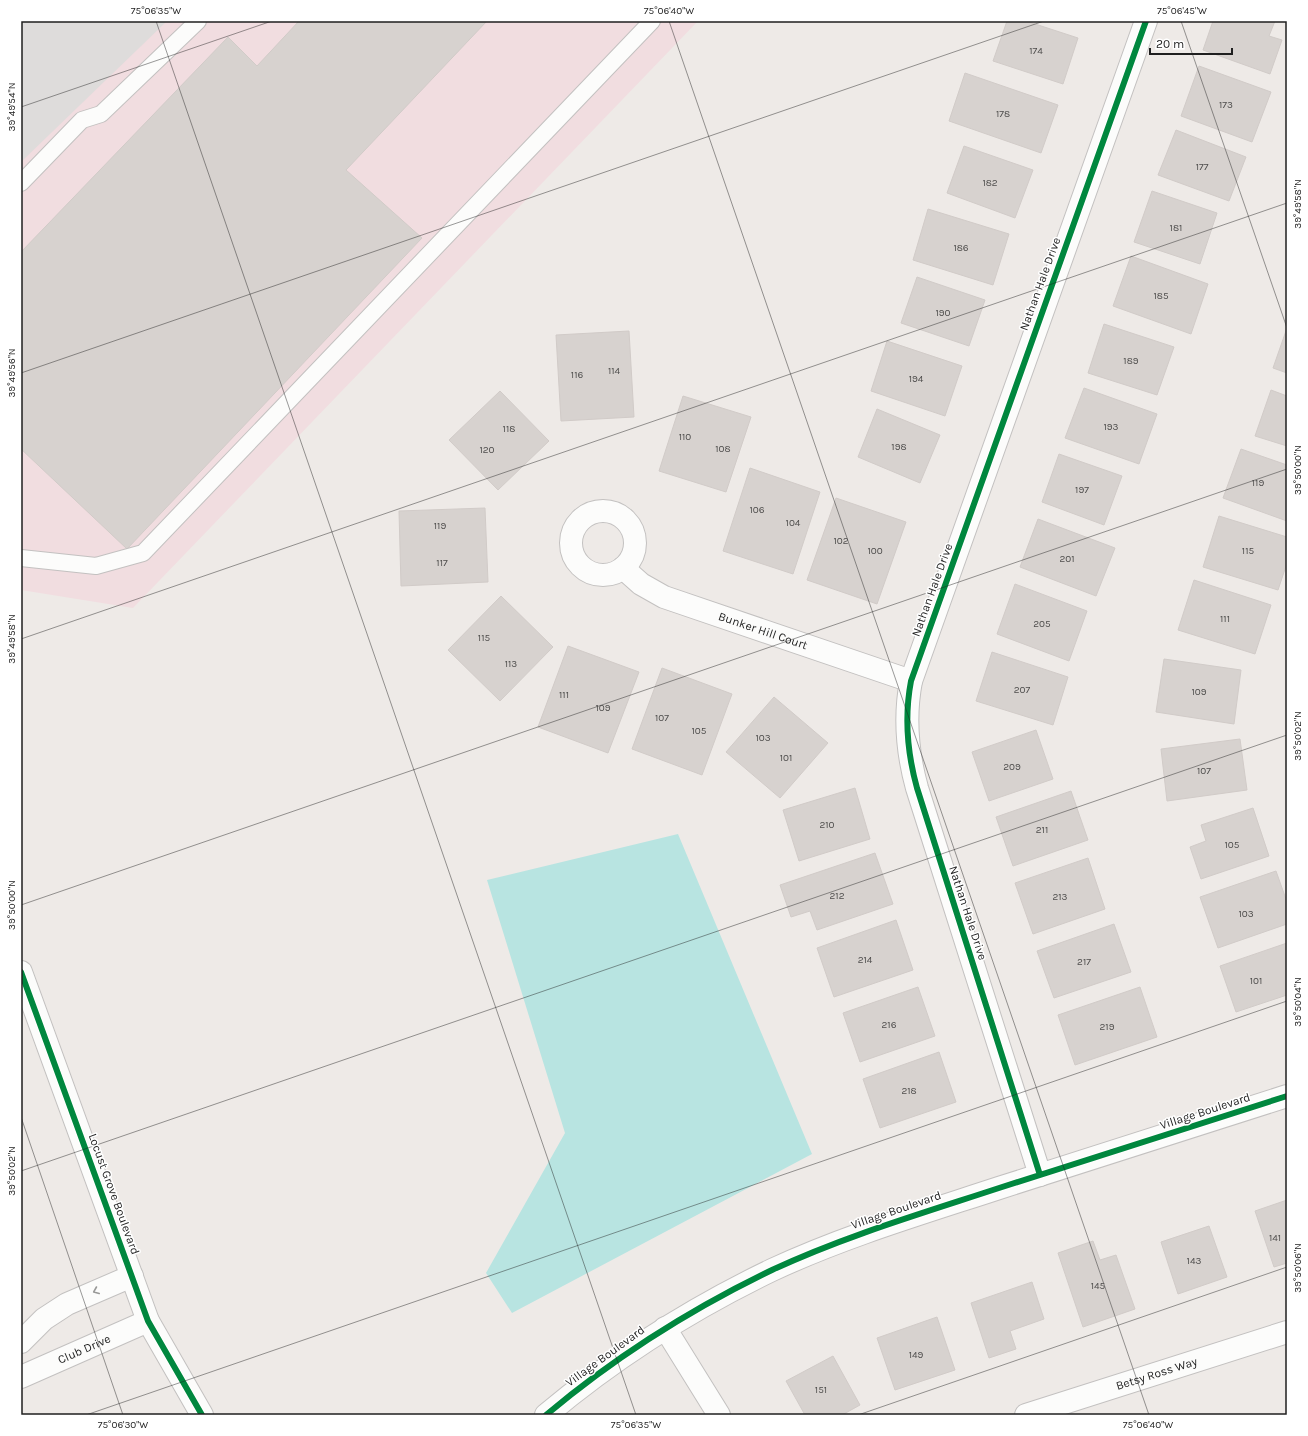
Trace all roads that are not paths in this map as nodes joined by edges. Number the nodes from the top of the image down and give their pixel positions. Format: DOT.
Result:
graph roads {
  1 [pos="198,21"];
  2 [pos="652,21"];
  3 [pos="1146,21"];
  4 [pos="21,183"];
  5 [pos="21,558"];
  6 [pos="623,568"];
  7 [pos="911,681"];
  8 [pos="21,972"];
  9 [pos="1287,1096"];
  10 [pos="1040,1175"];
  11 [pos="132,1276"];
  12 [pos="148,1321"];
  13 [pos="665,1328"];
  14 [pos="1287,1332"];
  15 [pos="21,1342"];
  16 [pos="21,1378"];
  17 [pos="202,1415"];
  18 [pos="546,1415"];
  19 [pos="719,1415"];
  20 [pos="1026,1415"];
  1 -- 4 [label="lane"];
  2 -- 5 [label="lane"];
  3 -- 7 [label="street, Nathan Hale Drive"];
  6 -- 7 [label="street, Bunker Hill Court"];
  7 -- 10 [label="street, Nathan Hale Drive"];
  8 -- 11 [label="street, Locust Grove Boulevard"];
  9 -- 10 [label="street, Village Boulevard"];
  10 -- 13 [label="street, Village Boulevard"];
  11 -- 12 [label="street, Locust Grove Boulevard"];
  11 -- 15 [label="street, one-way"];
  12 -- 16 [label="street, Club Drive"];
  12 -- 17 [label="street, Locust Grove Boulevard"];
  13 -- 18 [label="street, Village Boulevard"];
  13 -- 19 [label="street"];
  14 -- 20 [label="street, Betsy Ross Way"];
}
